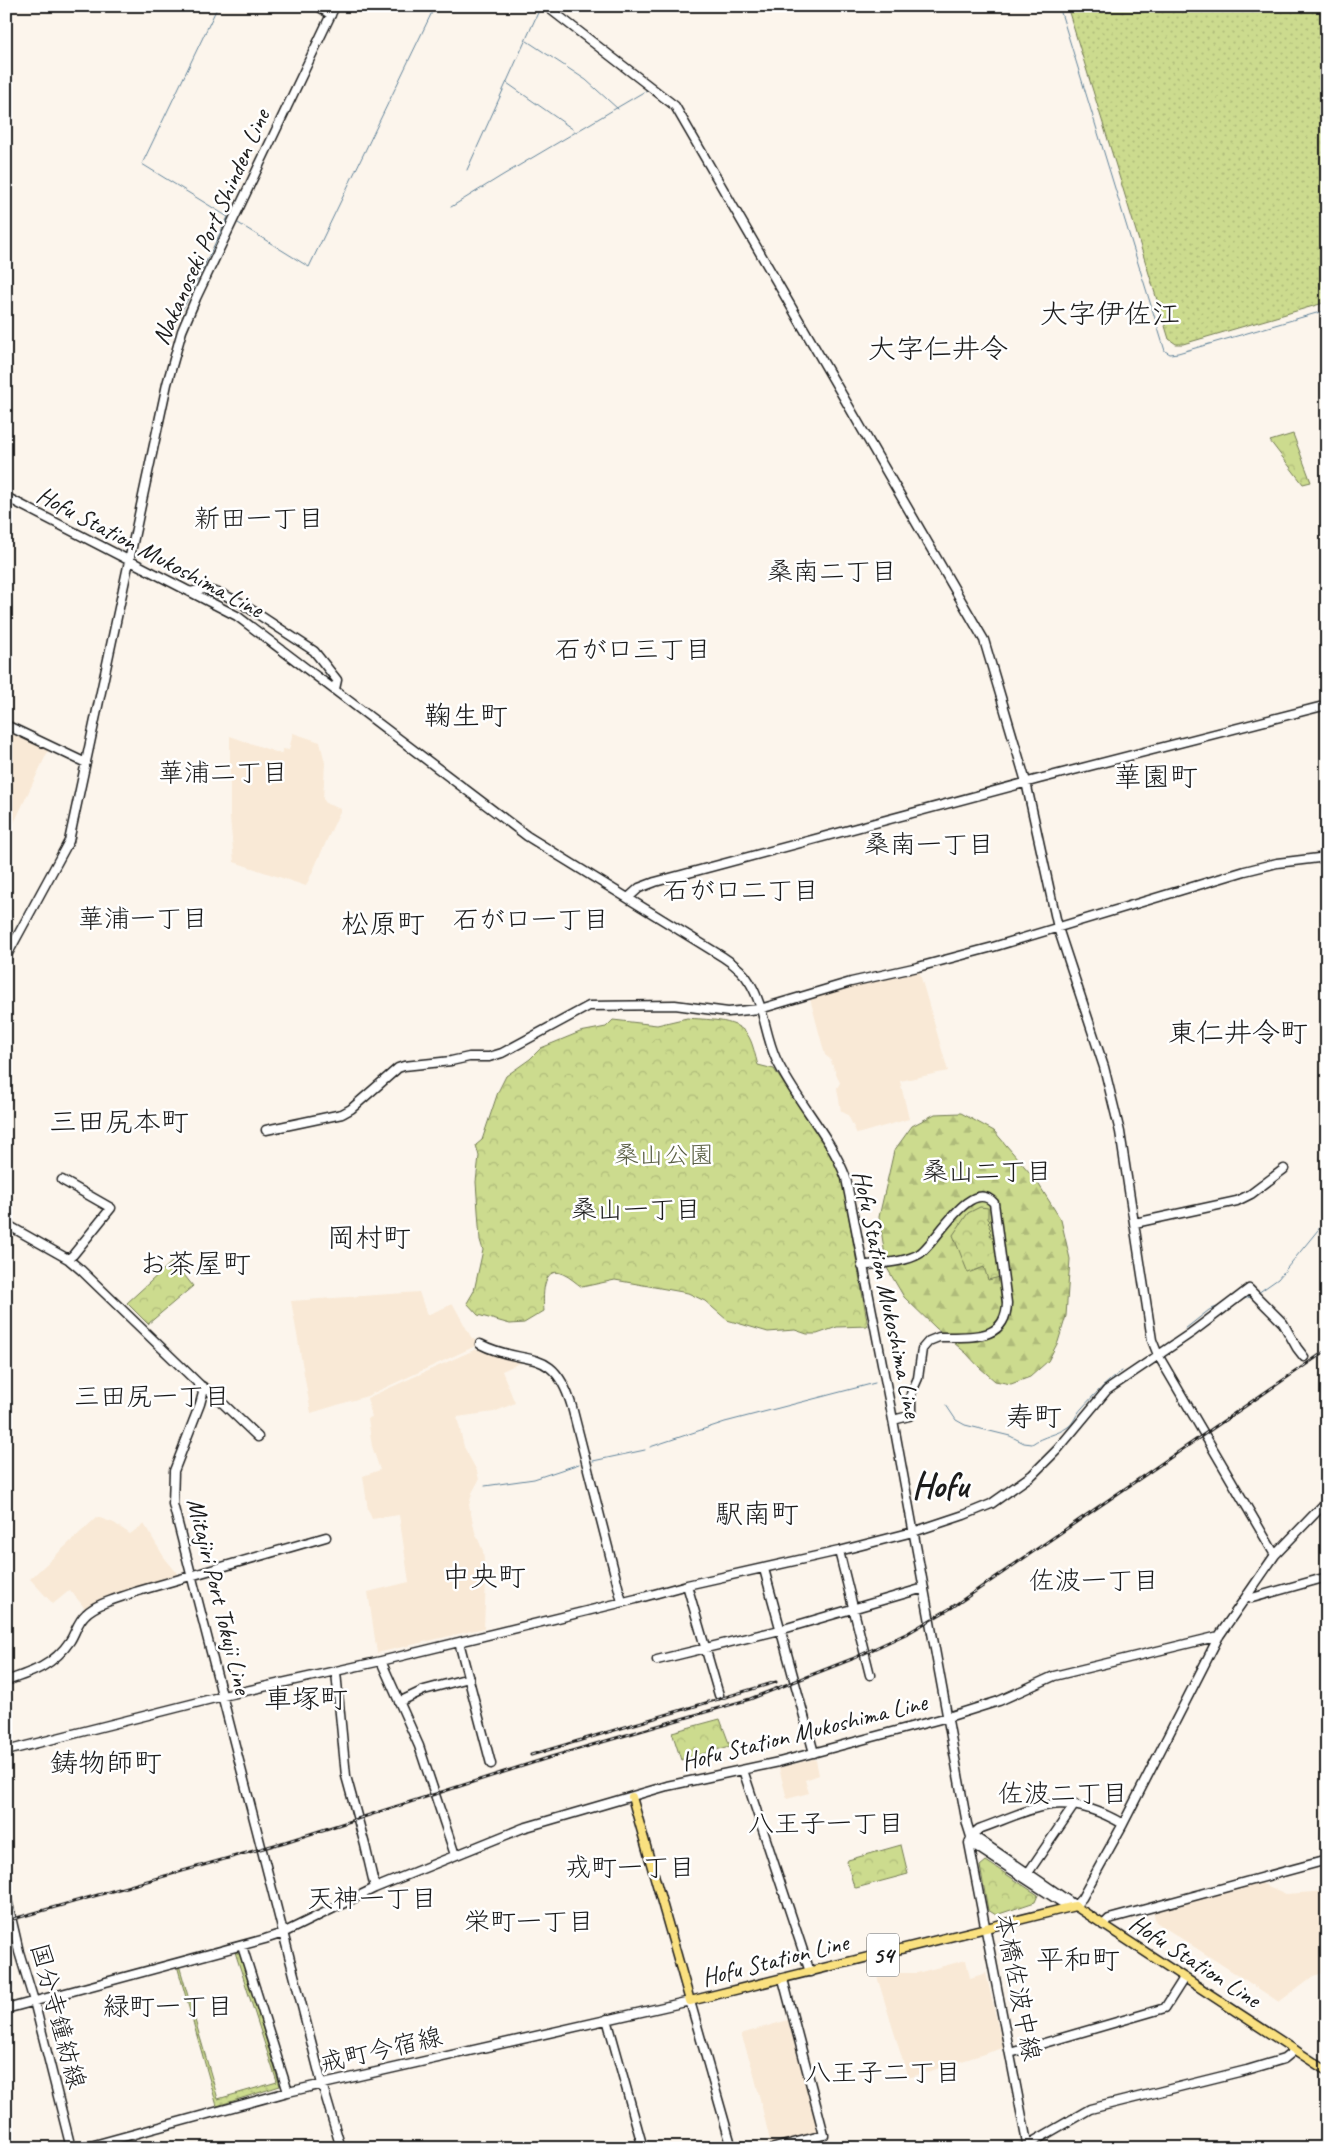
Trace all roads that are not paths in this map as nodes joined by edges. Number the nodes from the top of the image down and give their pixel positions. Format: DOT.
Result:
graph roads {
  1 [pos="318,6"];
  2 [pos="335,6"];
  3 [pos="546,6"];
  4 [pos="331,15"];
  5 [pos="6,497"];
  6 [pos="130,560"];
  7 [pos="190,592"];
  8 [pos="335,690"];
  9 [pos="1327,704"];
  10 [pos="6,726"];
  11 [pos="86,763"];
  12 [pos="1026,782"];
  13 [pos="1327,857"];
  14 [pos="628,898"];
  15 [pos="1058,928"];
  16 [pos="6,957"];
  17 [pos="760,1009"];
  18 [pos="266,1130"];
  19 [pos="1284,1169"];
  20 [pos="62,1180"];
  21 [pos="1135,1223"];
  22 [pos="6,1224"];
  23 [pos="68,1259"];
  24 [pos="862,1266"];
  25 [pos="480,1344"];
  26 [pos="1158,1355"];
  27 [pos="1304,1357"];
  28 [pos="200,1385"];
  29 [pos="893,1420"];
  30 [pos="258,1437"];
  31 [pos="1327,1501"];
  32 [pos="913,1532"];
  33 [pos="326,1537"];
  34 [pos="839,1551"];
  35 [pos="1276,1555"];
  36 [pos="764,1569"];
  37 [pos="191,1575"];
  38 [pos="1327,1577"];
  39 [pos="687,1584"];
  40 [pos="924,1588"];
  41 [pos="1247,1595"];
  42 [pos="622,1602"];
  43 [pos="854,1608"];
  44 [pos="780,1630"];
  45 [pos="1219,1636"];
  46 [pos="459,1642"];
  47 [pos="704,1649"];
  48 [pos="657,1660"];
  49 [pos="381,1662"];
  50 [pos="336,1672"];
  51 [pos="870,1675"];
  52 [pos="469,1678"];
  53 [pos="6,1681"];
  54 [pos="718,1695"];
  55 [pos="222,1696"];
  56 [pos="399,1702"];
  57 [pos="948,1717"];
  58 [pos="6,1751"];
  59 [pos="814,1752"];
  60 [pos="491,1764"];
  61 [pos="743,1770"];
  62 [pos="632,1797"];
  63 [pos="1075,1804"];
  64 [pos="1123,1824"];
  65 [pos="972,1835"];
  66 [pos="454,1855"];
  67 [pos="1327,1860"];
  68 [pos="1028,1873"];
  69 [pos="375,1888"];
  70 [pos="6,1895"];
  71 [pos="1075,1906"];
  72 [pos="1103,1925"];
  73 [pos="986,1929"];
  74 [pos="283,1933"];
  75 [pos="242,1946"];
  76 [pos="810,1972"];
  77 [pos="1184,1978"];
  78 [pos="783,1979"];
  79 [pos="690,2001"];
  80 [pos="34,2002"];
  81 [pos="6,2009"];
  82 [pos="607,2019"];
  83 [pos="1295,2050"];
  84 [pos="1010,2053"];
  85 [pos="1327,2071"];
  86 [pos="322,2084"];
  87 [pos="288,2092"];
  88 [pos="1026,2147"];
  89 [pos="72,2148"];
  90 [pos="83,2148"];
  91 [pos="341,2148"];
  92 [pos="643,2148"];
  93 [pos="732,2148"];
  94 [pos="774,2148"];
  1 -- 4 [label="street"];
  2 -- 4 [label="street, Nakanoseki Port Shinden Line"];
  3 -- 12 [label="street"];
  4 -- 6 [label="street, Nakanoseki Port Shinden Line"];
  5 -- 6 [label="street, Hofu Station Mukoshima Line"];
  6 -- 7 [label="street, Hofu Station Mukoshima Line"];
  6 -- 11 [label="street, Nakanoseki Port Shinden Line"];
  7 -- 8 [label="street, Hofu Station Mukoshima Line"];
  7 -- 8 [label="street"];
  8 -- 14 [label="street, Hofu Station Mukoshima Line"];
  9 -- 12 [label="street"];
  10 -- 11 [label="street"];
  11 -- 16 [label="street, Nakanoseki Port Shinden Line"];
  12 -- 14 [label="street"];
  12 -- 15 [label="street"];
  13 -- 15 [label="street"];
  14 -- 17 [label="street, Hofu Station Mukoshima Line"];
  15 -- 17 [label="street"];
  15 -- 21 [label="street"];
  17 -- 18 [label="street"];
  17 -- 24 [label="street, Hofu Station Mukoshima Line"];
  19 -- 21 [label="street"];
  20 -- 23 [label="street"];
  21 -- 26 [label="street"];
  22 -- 23 [label="street"];
  23 -- 28 [label="street"];
  24 -- 29 [label="street, Hofu Station Mukoshima Line"];
  24 -- 29 [label="street"];
  25 -- 42 [label="street"];
  26 -- 27 [label="street"];
  26 -- 32 [label="street"];
  26 -- 35 [label="street"];
  28 -- 30 [label="street"];
  28 -- 37 [label="street, Mitajiri Port Tokuji Line"];
  29 -- 32 [label="street, Hofu Station Mukoshima Line"];
  31 -- 35 [label="street"];
  32 -- 34 [label="street"];
  32 -- 40 [label="street, Hofu Station Mukoshima Line"];
  33 -- 37 [label="street"];
  34 -- 36 [label="street"];
  34 -- 43 [label="street"];
  35 -- 41 [label="street"];
  36 -- 39 [label="street"];
  36 -- 44 [label="street"];
  37 -- 53 [label="street"];
  37 -- 55 [label="street, Mitajiri Port Tokuji Line"];
  38 -- 41 [label="street"];
  39 -- 42 [label="street"];
  39 -- 47 [label="street"];
  40 -- 43 [label="street"];
  40 -- 57 [label="street, Hofu Station Mukoshima Line"];
  41 -- 45 [label="street"];
  42 -- 46 [label="street"];
  43 -- 44 [label="street"];
  43 -- 51 [label="street"];
  44 -- 47 [label="street"];
  44 -- 59 [label="street"];
  45 -- 57 [label="street"];
  45 -- 64 [label="street"];
  46 -- 49 [label="street"];
  46 -- 52 [label="street"];
  47 -- 48 [label="street"];
  47 -- 54 [label="street"];
  49 -- 50 [label="street"];
  49 -- 56 [label="street"];
  50 -- 55 [label="street"];
  50 -- 69 [label="street"];
  52 -- 56 [label="street"];
  52 -- 60 [label="street"];
  55 -- 58 [label="street"];
  55 -- 74 [label="street, Mitajiri Port Tokuji Line"];
  56 -- 66 [label="street"];
  57 -- 59 [label="street, Hofu Station Mukoshima Line"];
  57 -- 65 [label="street"];
  59 -- 61 [label="street, Hofu Station Mukoshima Line"];
  61 -- 62 [label="street, Hofu Station Mukoshima Line"];
  61 -- 76 [label="street"];
  62 -- 66 [label="street"];
  62 -- 79 [label="main road, Hofu Station Line"];
  63 -- 64 [label="street"];
  63 -- 65 [label="street"];
  63 -- 68 [label="street"];
  64 -- 71 [label="street"];
  65 -- 68 [label="street"];
  65 -- 71 [label="street"];
  65 -- 73 [label="street, 本橋佐波中線"];
  66 -- 69 [label="street"];
  67 -- 72 [label="street"];
  68 -- 71 [label="street"];
  69 -- 74 [label="street"];
  70 -- 80 [label="street, 国分寺鐘紡線"];
  71 -- 72 [label="main road, Hofu Station Line"];
  71 -- 73 [label="main road, Hofu Station Line / 54"];
  72 -- 77 [label="main road, Hofu Station Line"];
  73 -- 76 [label="main road, Hofu Station Line / 54"];
  73 -- 84 [label="street, 本橋佐波中線"];
  74 -- 75 [label="street"];
  74 -- 86 [label="street, Mitajiri Port Tokuji Line"];
  75 -- 80 [label="street"];
  75 -- 87 [label="street"];
  76 -- 78 [label="main road, Hofu Station Line / 54"];
  77 -- 83 [label="main road, Hofu Station Line"];
  77 -- 84 [label="street"];
  78 -- 79 [label="main road, Hofu Station Line / 54"];
  78 -- 94 [label="street"];
  79 -- 82 [label="street, 戒町今宿線"];
  79 -- 93 [label="street"];
  80 -- 81 [label="street"];
  80 -- 89 [label="street, 国分寺鐘紡線"];
  82 -- 86 [label="street, 戒町今宿線"];
  82 -- 92 [label="street"];
  83 -- 85 [label="main road, Hofu Station Line"];
  83 -- 88 [label="street"];
  84 -- 88 [label="street, 本橋佐波中線"];
  86 -- 87 [label="street, 戒町今宿線"];
  86 -- 91 [label="street, Mitajiri Port Tokuji Line"];
  87 -- 90 [label="street, 戒町今宿線"];
}
